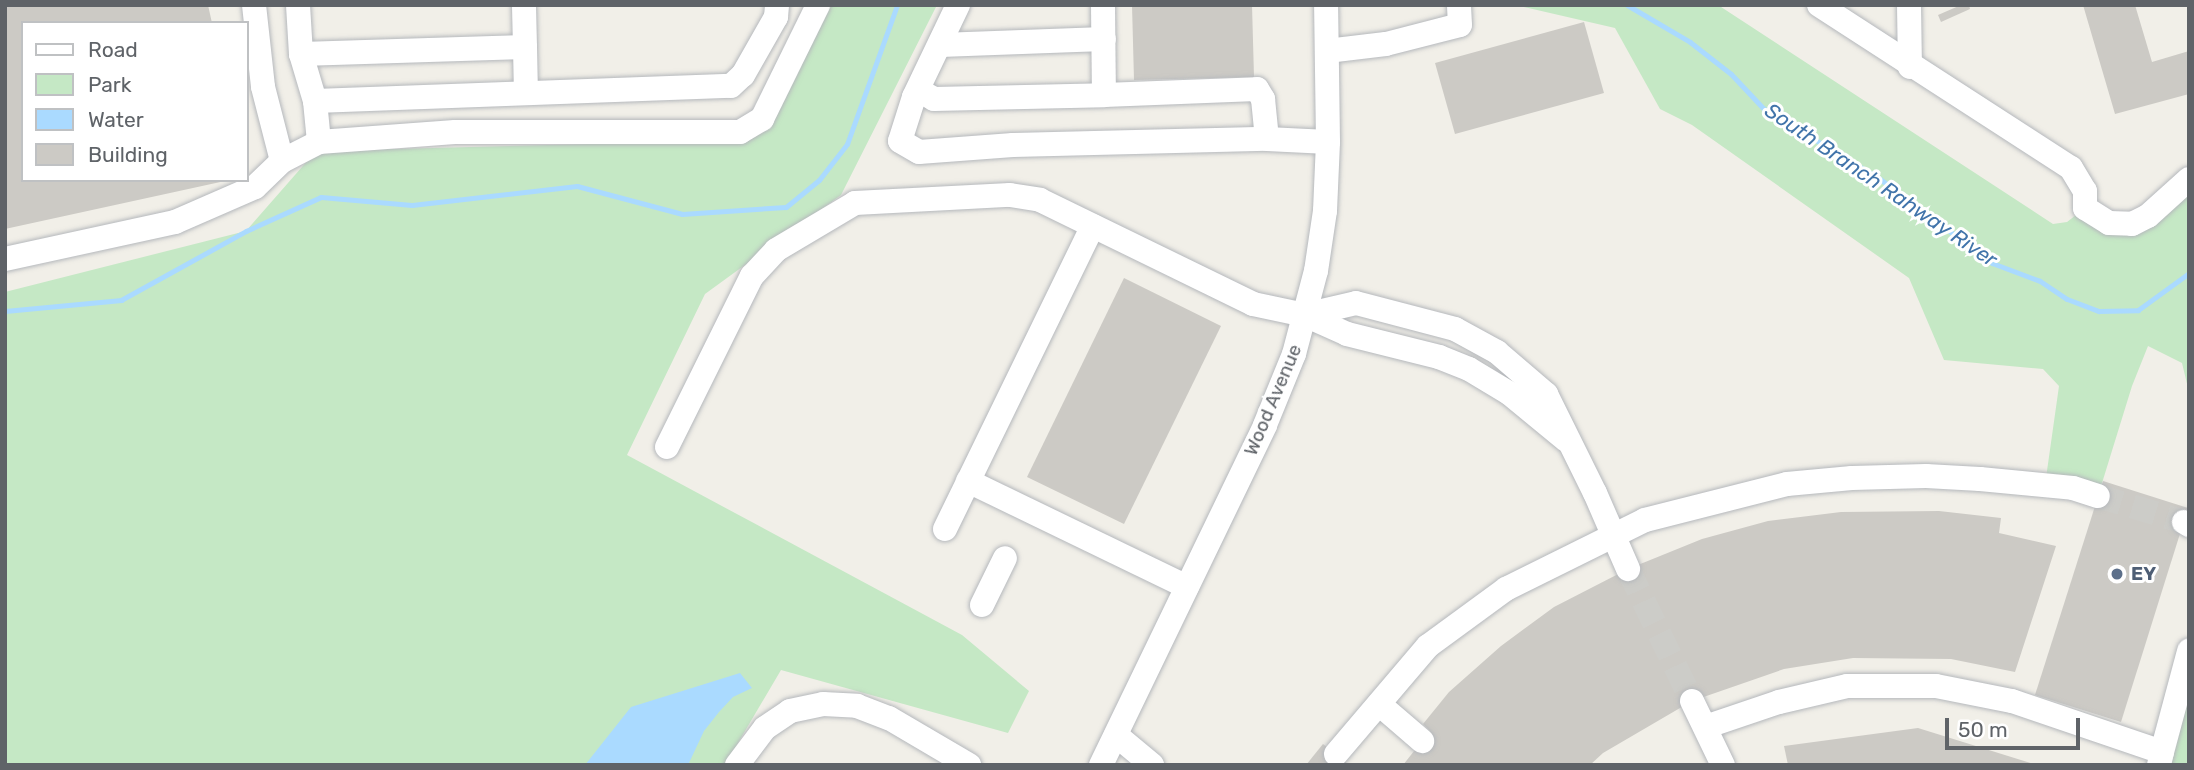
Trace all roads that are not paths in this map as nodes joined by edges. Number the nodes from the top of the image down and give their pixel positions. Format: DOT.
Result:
graph roads {
  1 [pos="254,5"];
  2 [pos="298,5"];
  3 [pos="523,5"];
  4 [pos="777,5"];
  5 [pos="818,5"];
  6 [pos="958,5"];
  7 [pos="1103,5"];
  8 [pos="1326,5"];
  9 [pos="1459,5"];
  10 [pos="1819,5"];
  11 [pos="1909,5"];
  12 [pos="1104,39"];
  13 [pos="940,45"];
  14 [pos="524,47"];
  15 [pos="1327,51"];
  16 [pos="301,54"];
  17 [pos="1910,67"];
  18 [pos="918,90"];
  19 [pos="526,93"];
  20 [pos="1104,95"];
  21 [pos="315,101"];
  22 [pos="1267,139"];
  23 [pos="319,142"];
  24 [pos="1328,142"];
  25 [pos="282,161"];
  26 [pos="2189,179"];
  27 [pos="1093,226"];
  28 [pos="5,259"];
  29 [pos="1305,315"];
  30 [pos="1446,326"];
  31 [pos="1439,357"];
  32 [pos="1566,440"];
  33 [pos="667,447"];
  34 [pos="968,481"];
  35 [pos="2098,496"];
  36 [pos="945,529"];
  37 [pos="1612,534"];
  38 [pos="1005,558"];
  39 [pos="1628,569"];
  40 [pos="1187,587"];
  41 [pos="982,604"];
  42 [pos="2189,652"];
  43 [pos="1692,701"];
  44 [pos="1379,704"];
  45 [pos="1704,727"];
  46 [pos="1115,735"];
  47 [pos="1422,741"];
  48 [pos="1336,754"];
  49 [pos="2161,759"];
  50 [pos="737,765"];
  51 [pos="969,765"];
  52 [pos="1101,765"];
  53 [pos="1152,765"];
  54 [pos="1723,765"];
  1 -- 25 [label="street"];
  2 -- 16 [label="street"];
  3 -- 14 [label="street"];
  4 -- 19 [label="street"];
  5 -- 23 [label="street"];
  6 -- 13 [label="street"];
  7 -- 12 [label="street"];
  8 -- 15 [label="street, Wood Avenue"];
  9 -- 15 [label="street"];
  10 -- 17 [label="street"];
  11 -- 17 [label="street"];
  12 -- 13 [label="street"];
  12 -- 20 [label="street"];
  13 -- 18 [label="street"];
  14 -- 16 [label="street"];
  14 -- 19 [label="street"];
  15 -- 24 [label="street, Wood Avenue"];
  16 -- 21 [label="street"];
  17 -- 26 [label="street"];
  18 -- 20 [label="street"];
  18 -- 22 [label="street"];
  19 -- 21 [label="street"];
  20 -- 22 [label="street"];
  21 -- 23 [label="street"];
  22 -- 24 [label="street"];
  23 -- 25 [label="street"];
  24 -- 29 [label="street, Wood Avenue"];
  25 -- 28 [label="street"];
  27 -- 29 [label="street"];
  27 -- 33 [label="street"];
  27 -- 34 [label="street"];
  29 -- 30 [label="street"];
  29 -- 31 [label="street"];
  29 -- 40 [label="street, Wood Avenue"];
  30 -- 31 [label="street"];
  30 -- 32 [label="street"];
  31 -- 32 [label="street"];
  32 -- 37 [label="street"];
  34 -- 36 [label="street"];
  34 -- 40 [label="street"];
  35 -- 37 [label="street"];
  37 -- 39 [label="street"];
  37 -- 44 [label="street"];
  38 -- 41 [label="street"];
  40 -- 46 [label="street, Wood Avenue"];
  42 -- 49 [label="street"];
  43 -- 45 [label="street"];
  44 -- 47 [label="street"];
  44 -- 48 [label="street"];
  45 -- 49 [label="street"];
  45 -- 54 [label="street"];
  46 -- 52 [label="street, Wood Avenue"];
  46 -- 53 [label="street"];
  50 -- 51 [label="street"];
}
